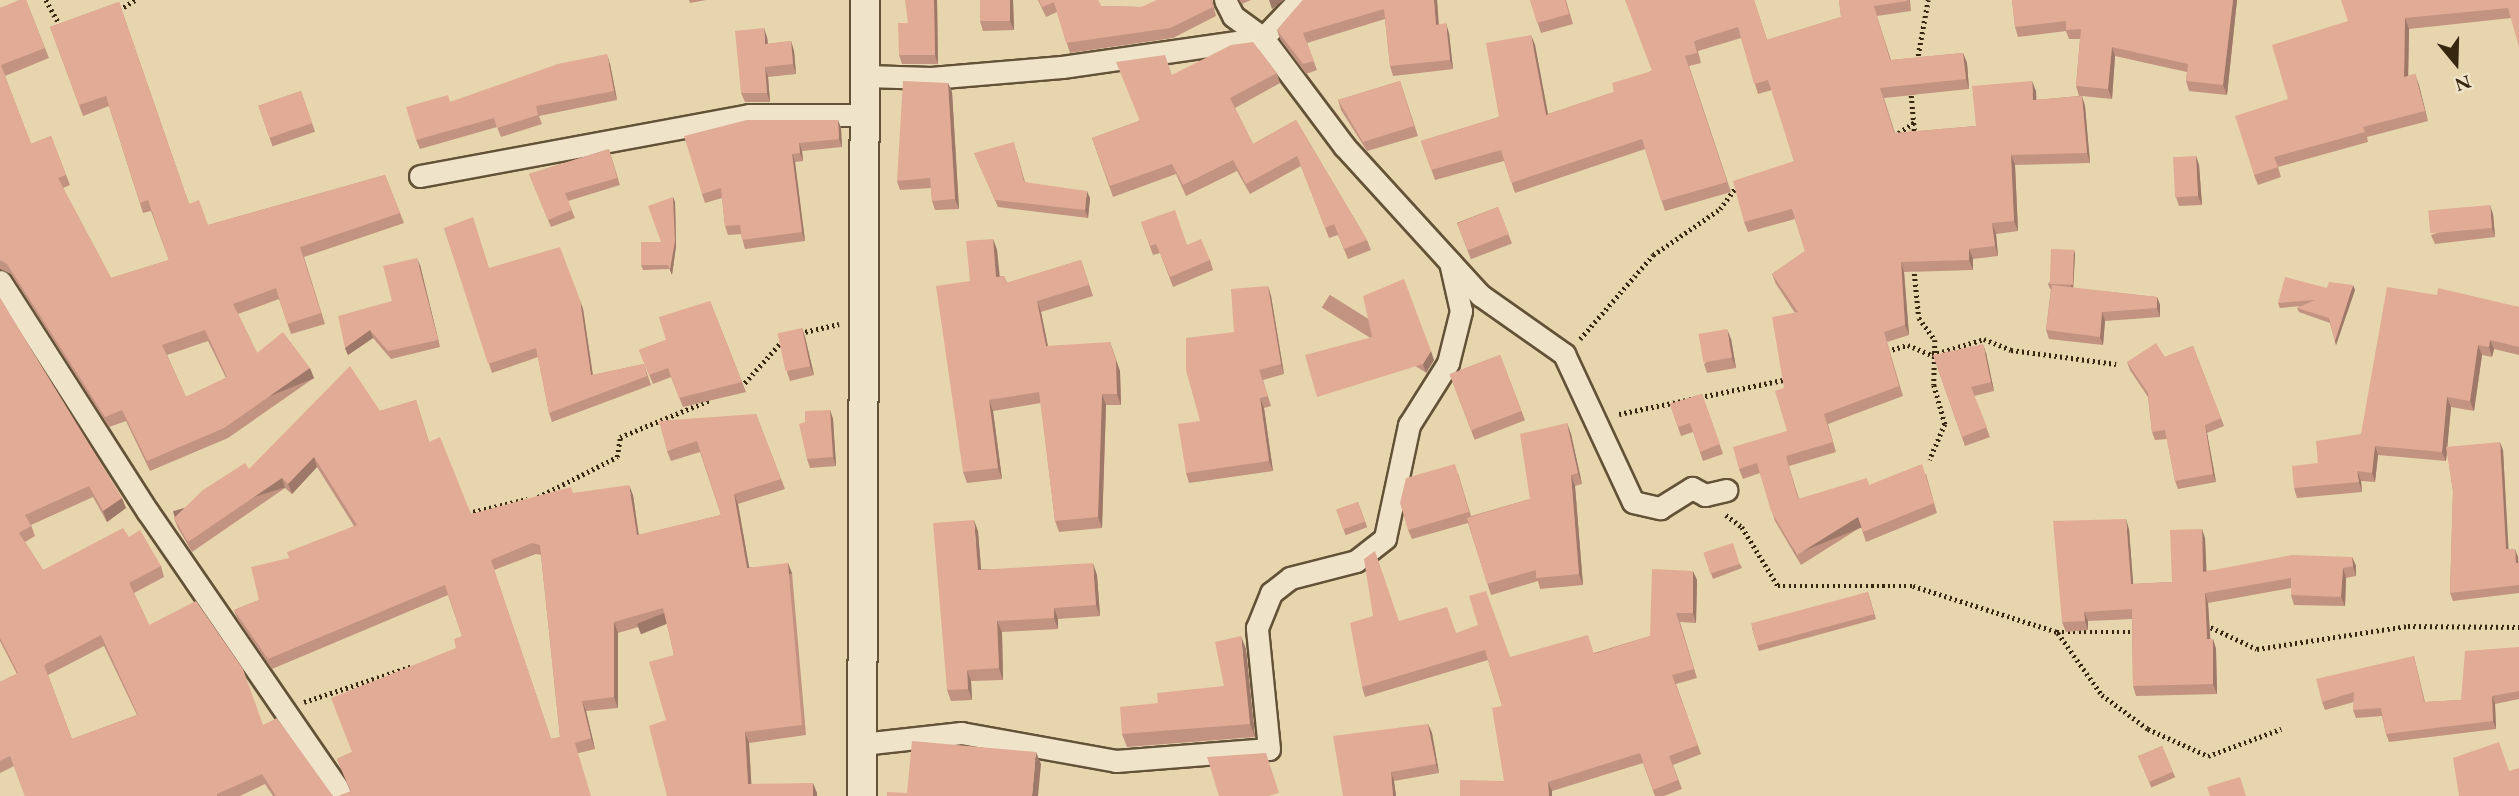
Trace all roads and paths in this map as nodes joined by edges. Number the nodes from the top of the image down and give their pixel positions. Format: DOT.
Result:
graph roads {
  1 [pos="46,0"];
  2 [pos="135,0"];
  3 [pos="865,0"];
  4 [pos="1225,0"];
  5 [pos="1299,0"];
  6 [pos="1928,0"];
  7 [pos="111,14"];
  8 [pos="68,24"];
  9 [pos="1263,38"];
  10 [pos="1914,73"];
  11 [pos="865,76"];
  12 [pos="1910,86"];
  13 [pos="865,115"];
  14 [pos="1917,121"];
  15 [pos="1880,142"];
  16 [pos="1914,148"];
  17 [pos="419,176"];
  18 [pos="1748,180"];
  19 [pos="1450,262"];
  20 [pos="1912,264"];
  21 [pos="0,281"];
  22 [pos="864,320"];
  23 [pos="1883,352"];
  24 [pos="1564,354"];
  25 [pos="1932,355"];
  26 [pos="2116,364"];
  27 [pos="1801,378"];
  28 [pos="734,390"];
  29 [pos="721,395"];
  30 [pos="1598,419"];
  31 [pos="1930,460"];
  32 [pos="1692,488"];
  33 [pos="1726,490"];
  34 [pos="453,519"];
  35 [pos="2194,626"];
  36 [pos="2519,627"];
  37 [pos="2145,631"];
  38 [pos="2057,632"];
  39 [pos="423,663"];
  40 [pos="285,712"];
  41 [pos="2281,729"];
  42 [pos="862,744"];
  43 [pos="343,796"];
  44 [pos="862,796"];
  1 -- 8 [label="path"];
  2 -- 7 [label="path"];
  3 -- 11 [label="street"];
  4 -- 9 [label="street"];
  5 -- 9 [label="street"];
  6 -- 10 [label="path"];
  9 -- 11 [label="street"];
  9 -- 19 [label="street"];
  11 -- 13 [label="street"];
  12 -- 14 [label="path"];
  13 -- 17 [label="street"];
  13 -- 22 [label="street"];
  14 -- 15 [label="path"];
  14 -- 16 [label="path"];
  18 -- 24 [label="path"];
  19 -- 24 [label="street"];
  19 -- 42 [label="street"];
  20 -- 25 [label="path"];
  21 -- 40 [label="street"];
  22 -- 28 [label="path"];
  22 -- 42 [label="street"];
  23 -- 25 [label="path"];
  24 -- 30 [label="street"];
  25 -- 26 [label="path"];
  25 -- 31 [label="path"];
  27 -- 30 [label="path"];
  29 -- 34 [label="path"];
  30 -- 32 [label="street"];
  32 -- 33 [label="street"];
  32 -- 38 [label="path"];
  35 -- 36 [label="path"];
  37 -- 38 [label="path"];
  38 -- 41 [label="path"];
  39 -- 40 [label="path"];
  40 -- 43 [label="street"];
  42 -- 44 [label="street"];
}
